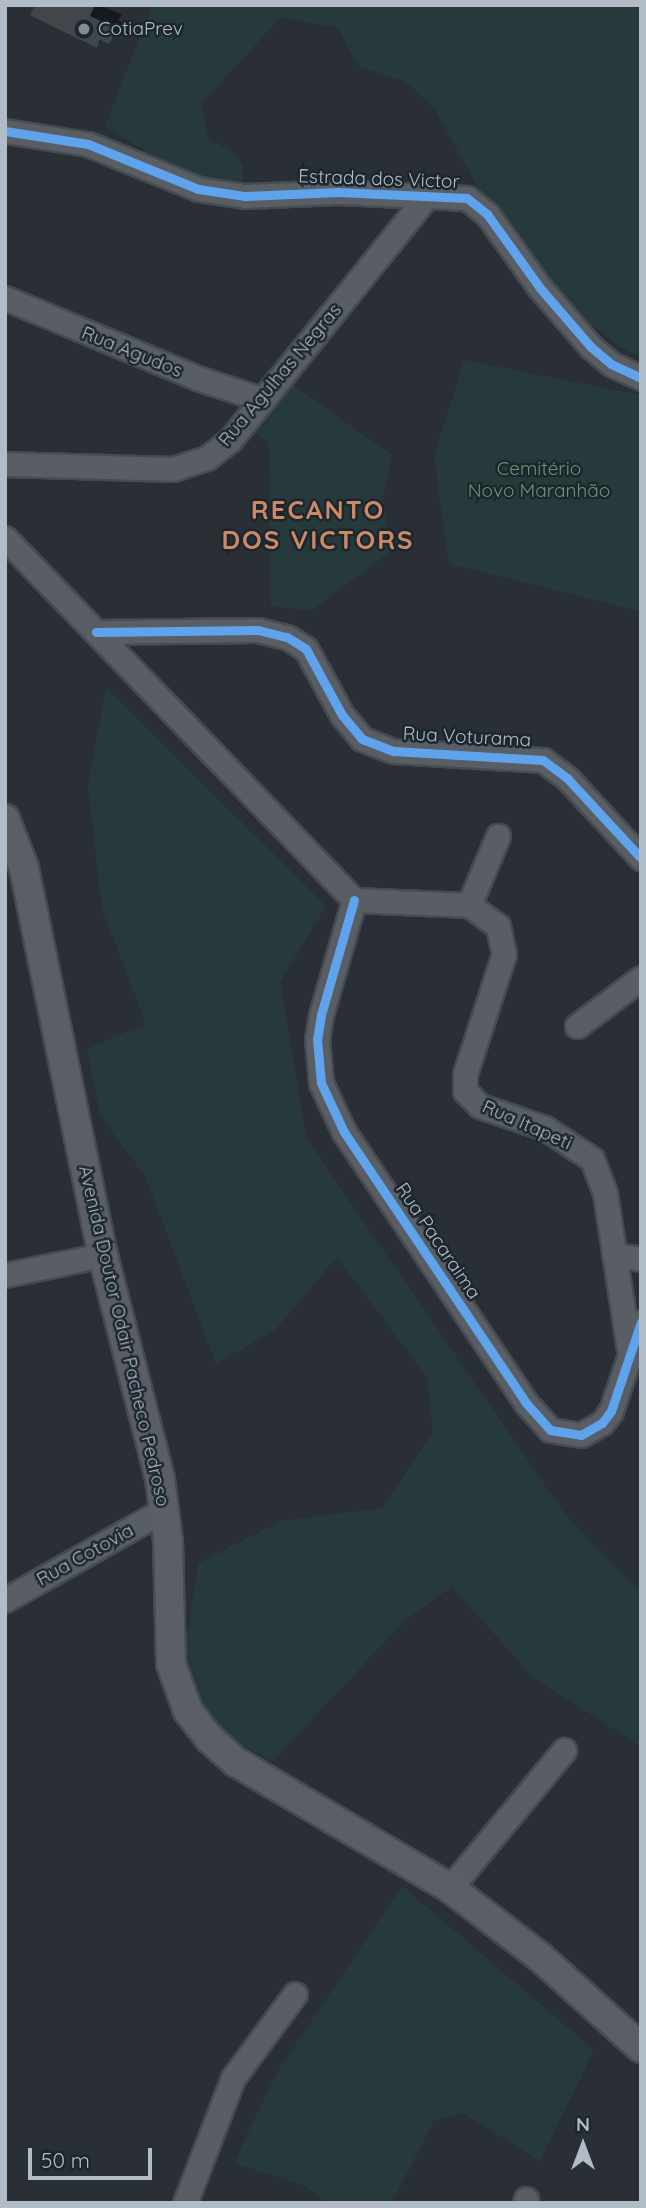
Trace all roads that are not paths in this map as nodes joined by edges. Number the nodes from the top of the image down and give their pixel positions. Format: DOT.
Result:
graph roads {
  1 [pos="5,131"];
  2 [pos="426,197"];
  3 [pos="5,298"];
  4 [pos="641,378"];
  5 [pos="261,398"];
  6 [pos="5,464"];
  7 [pos="5,538"];
  8 [pos="96,632"];
  9 [pos="5,819"];
  10 [pos="498,836"];
  11 [pos="640,856"];
  12 [pos="354,900"];
  13 [pos="469,905"];
  14 [pos="641,978"];
  15 [pos="577,1026"];
  16 [pos="103,1255"];
  17 [pos="614,1255"];
  18 [pos="641,1259"];
  19 [pos="5,1275"];
  20 [pos="641,1322"];
  21 [pos="630,1350"];
  22 [pos="165,1510"];
  23 [pos="5,1600"];
  24 [pos="564,1750"];
  25 [pos="450,1888"];
  26 [pos="295,1994"];
  27 [pos="641,2048"];
  28 [pos="185,2203"];
  1 -- 2 [label="street, Estrada dos Victor"];
  2 -- 4 [label="street, Estrada dos Victor"];
  2 -- 5 [label="street, Rua Agulhas Negras"];
  3 -- 5 [label="street, Rua Agudos"];
  5 -- 6 [label="street, Rua Agulhas Negras"];
  7 -- 8 [label="street"];
  8 -- 11 [label="street, Rua Voturama"];
  8 -- 12 [label="street"];
  9 -- 16 [label="main road, Avenida Doutor Odair Pacheco Pedroso"];
  10 -- 13 [label="street"];
  12 -- 13 [label="street"];
  12 -- 21 [label="street, Rua Pacaraima"];
  13 -- 17 [label="street, Rua Itapeti"];
  14 -- 15 [label="street"];
  16 -- 19 [label="street"];
  16 -- 22 [label="main road, Avenida Doutor Odair Pacheco Pedroso"];
  17 -- 18 [label="street"];
  17 -- 21 [label="street, Rua Itapeti"];
  20 -- 21 [label="street, Rua Pacaraima"];
  22 -- 23 [label="street, Rua Cotovia"];
  22 -- 25 [label="main road, Avenida Doutor Odair Pacheco Pedroso"];
  24 -- 25 [label="street"];
  25 -- 27 [label="main road, Avenida Doutor Odair Pacheco Pedroso"];
  26 -- 28 [label="street"];
}
